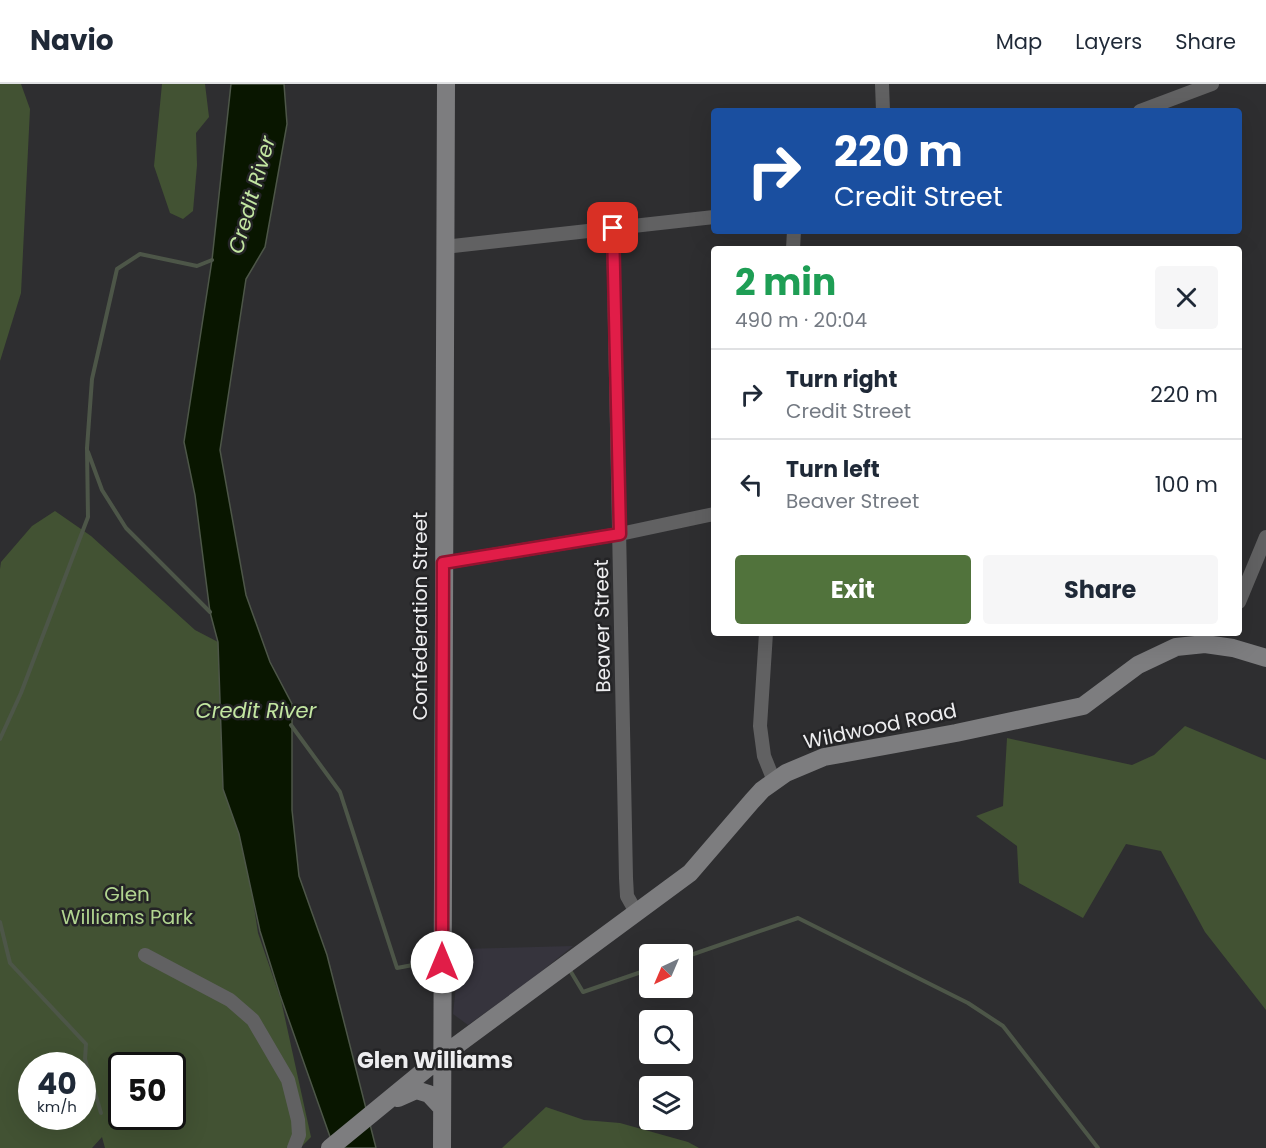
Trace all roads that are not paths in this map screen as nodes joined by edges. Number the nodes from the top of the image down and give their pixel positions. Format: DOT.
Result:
graph roads {
  1 [pos="446,84"];
  2 [pos="882,84"];
  3 [pos="1212,84"];
  4 [pos="883,108"];
  5 [pos="1148,108"];
  6 [pos="711,217"];
  7 [pos="613,228"];
  8 [pos="444,247"];
  9 [pos="711,515"];
  10 [pos="620,534"];
  11 [pos="1266,537"];
  12 [pos="443,563"];
  13 [pos="1242,595"];
  14 [pos="766,636"];
  15 [pos="1223,640"];
  16 [pos="1266,658"];
  17 [pos="774,781"];
  18 [pos="636,912"];
  19 [pos="144,955"];
  20 [pos="442,1056"];
  21 [pos="379,1108"];
  22 [pos="442,1108"];
  23 [pos="294,1148"];
  24 [pos="330,1148"];
  25 [pos="442,1148"];
  1 -- 8 [label="main road, Confederation Street"];
  2 -- 4 [label="street"];
  3 -- 5 [label="street"];
  6 -- 7 [label="street"];
  7 -- 8 [label="street"];
  7 -- 10 [label="street, Beaver Street"];
  8 -- 12 [label="main road, Confederation Street"];
  9 -- 10 [label="street"];
  10 -- 12 [label="street"];
  10 -- 18 [label="street, Beaver Street"];
  11 -- 13 [label="street"];
  12 -- 20 [label="main road, Confederation Street"];
  14 -- 17 [label="street"];
  15 -- 16 [label="main road, Wildwood Road"];
  15 -- 17 [label="main road, Wildwood Road"];
  17 -- 18 [label="main road, Wildwood Road"];
  18 -- 20 [label="main road, Wildwood Road"];
  19 -- 23 [label="street"];
  20 -- 21 [label="main road, Wildwood Road"];
  20 -- 22 [label="main road, Confederation Street"];
  21 -- 22 [label="main road"];
  21 -- 24 [label="main road, Wildwood Road"];
  22 -- 25 [label="main road, Confederation Street"];
}
